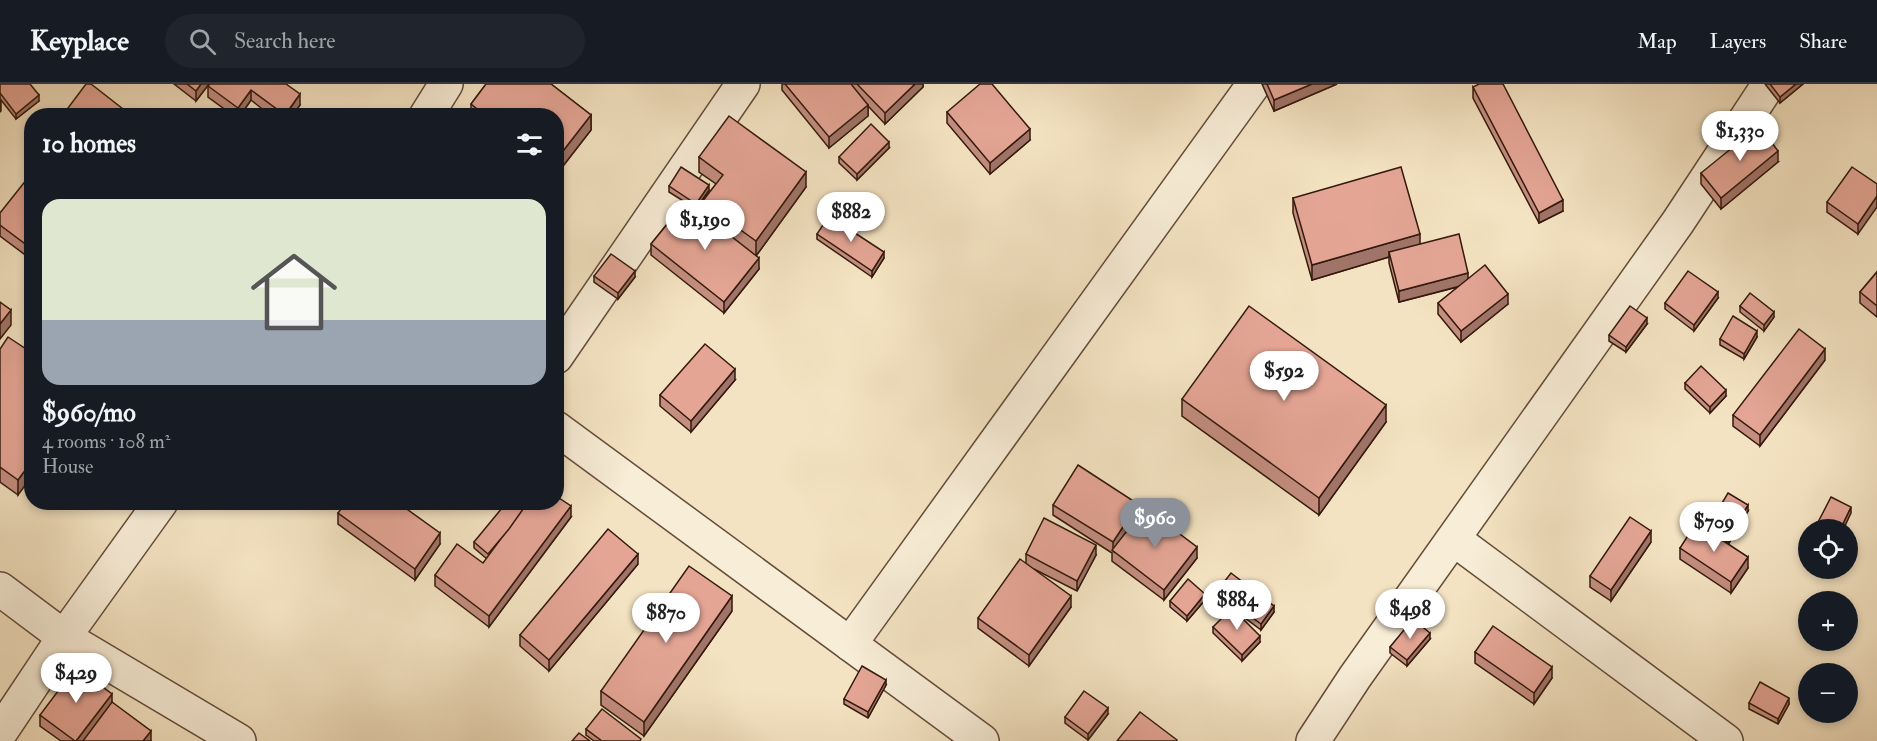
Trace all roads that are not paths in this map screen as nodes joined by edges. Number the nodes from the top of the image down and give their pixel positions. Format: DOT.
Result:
graph roads {
  1 [pos="446,84"];
  2 [pos="744,84"];
  3 [pos="1254,84"];
  4 [pos="1769,84"];
  5 [pos="431,108"];
  6 [pos="564,345"];
  7 [pos="564,434"];
  8 [pos="155,510"];
  9 [pos="1455,540"];
  10 [pos="0,589"];
  11 [pos="64,637"];
  12 [pos="850,644"];
  13 [pos="0,733"];
  14 [pos="239,741"];
  15 [pos="982,741"];
  16 [pos="1313,741"];
  17 [pos="1726,741"];
  1 -- 5 [label="street"];
  2 -- 6 [label="street"];
  3 -- 12 [label="street"];
  4 -- 9 [label="street"];
  7 -- 12 [label="street"];
  8 -- 11 [label="street"];
  9 -- 16 [label="street"];
  9 -- 17 [label="street"];
  10 -- 11 [label="street"];
  11 -- 13 [label="street"];
  11 -- 14 [label="street"];
  12 -- 15 [label="street"];
}
